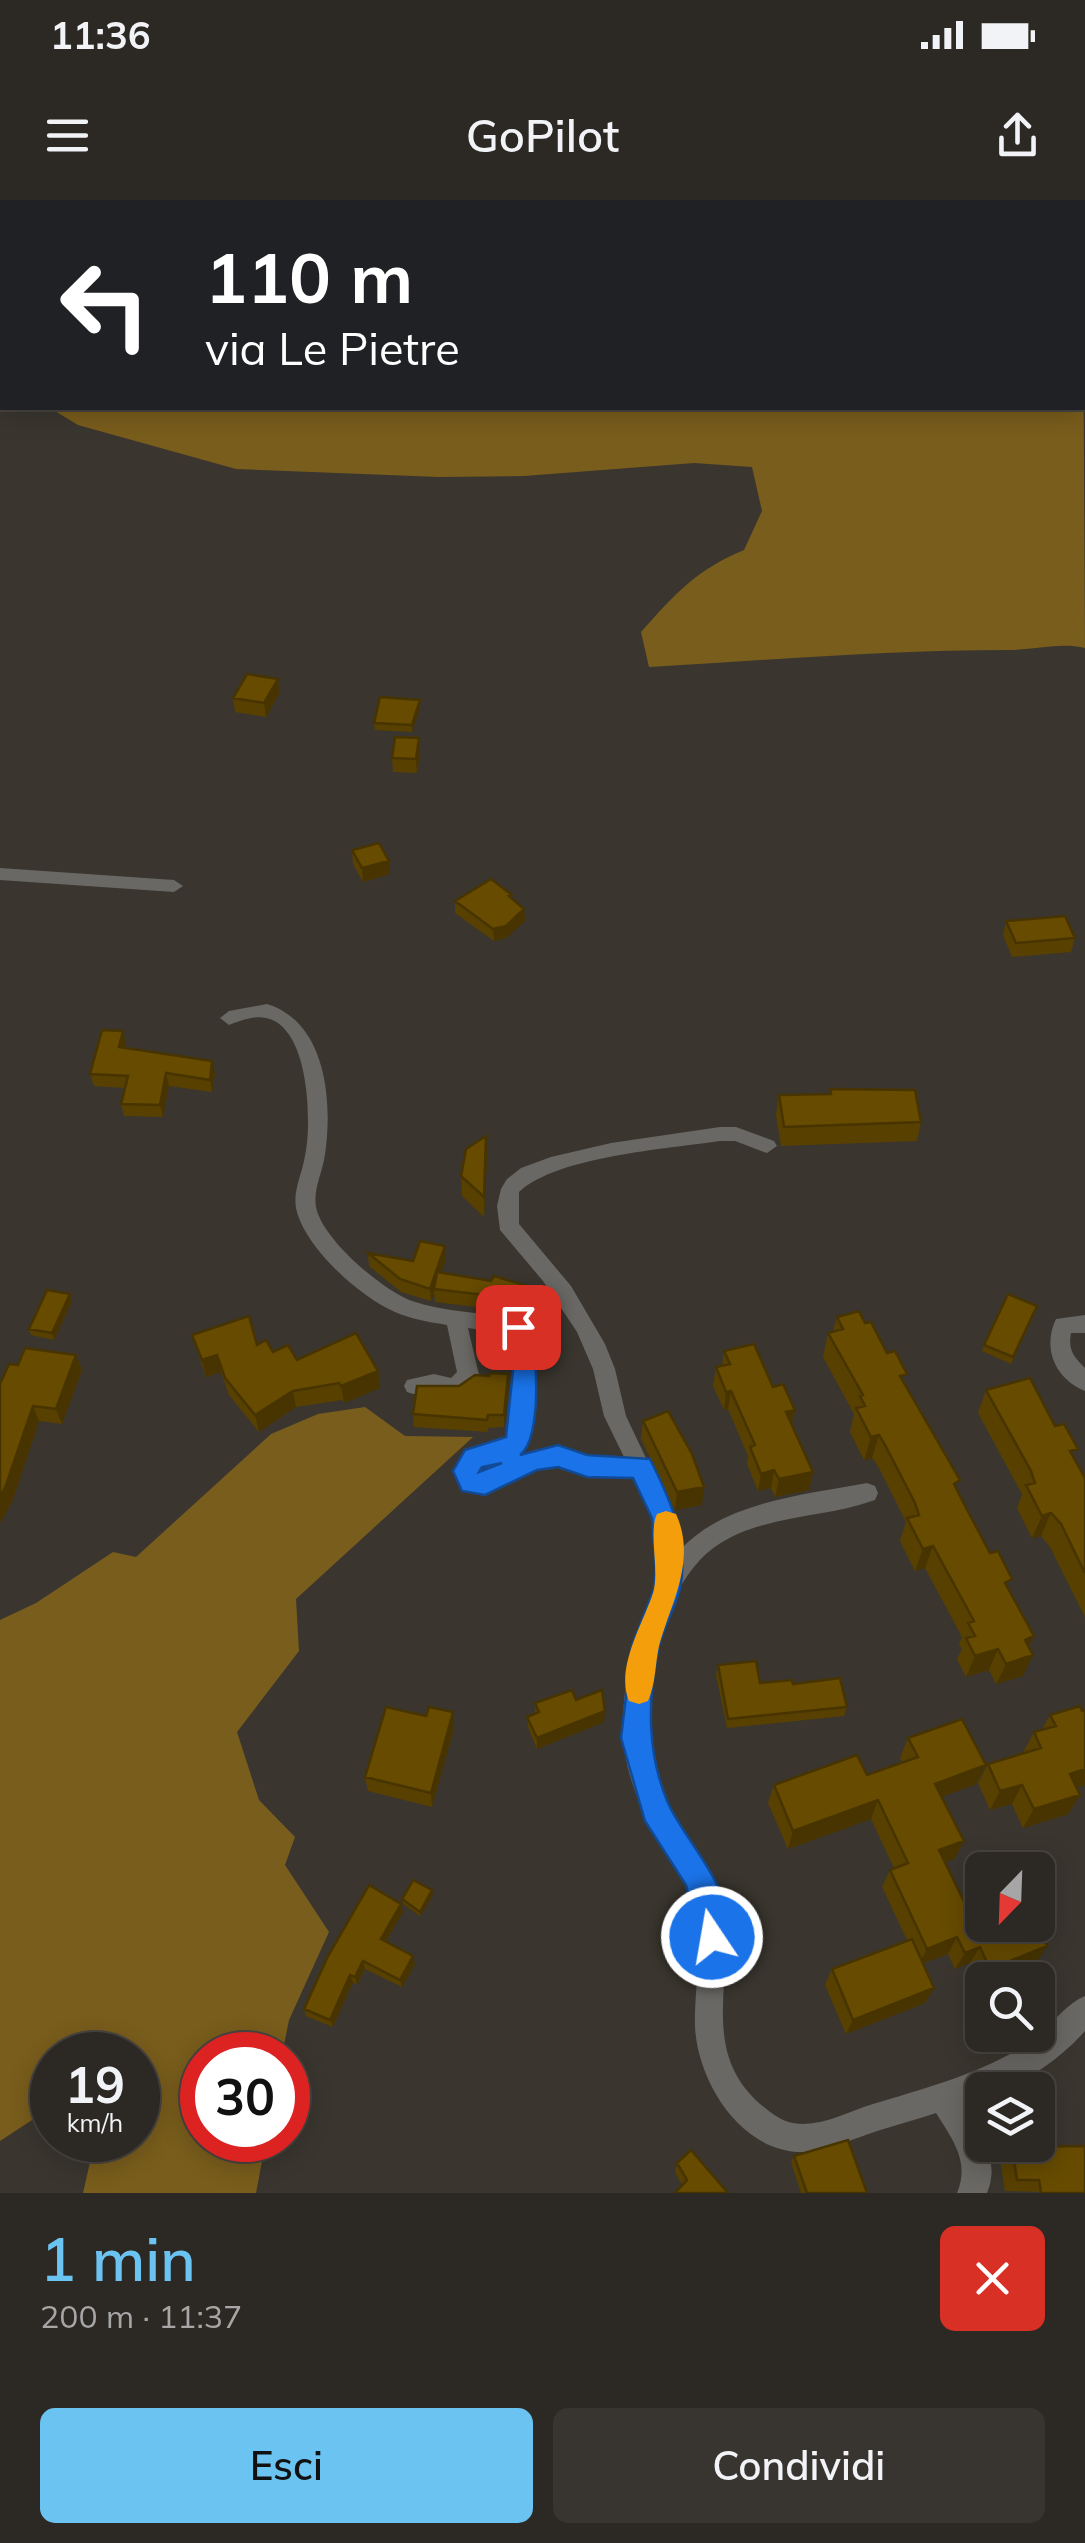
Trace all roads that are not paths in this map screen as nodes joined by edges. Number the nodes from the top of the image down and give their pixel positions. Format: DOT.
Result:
graph roads {
  1 [pos="0,874"];
  2 [pos="174,886"];
  3 [pos="229,1018"];
  4 [pos="767,1146"];
  5 [pos="458,1318"];
  6 [pos="1085,1324"];
  7 [pos="1085,1382"];
  8 [pos="415,1386"];
  9 [pos="641,1466"];
  10 [pos="867,1493"];
  11 [pos="668,1589"];
  12 [pos="1085,2010"];
  13 [pos="1075,2042"];
  14 [pos="942,2098"];
  15 [pos="972,2193"];
  1 -- 2 [label="street"];
  3 -- 5 [label="street"];
  4 -- 9 [label="street"];
  5 -- 8 [label="street"];
  5 -- 9 [label="street"];
  6 -- 7 [label="street"];
  9 -- 11 [label="street"];
  10 -- 11 [label="street"];
  11 -- 14 [label="street"];
  12 -- 13 [label="street"];
  13 -- 14 [label="street"];
  14 -- 15 [label="street"];
}
